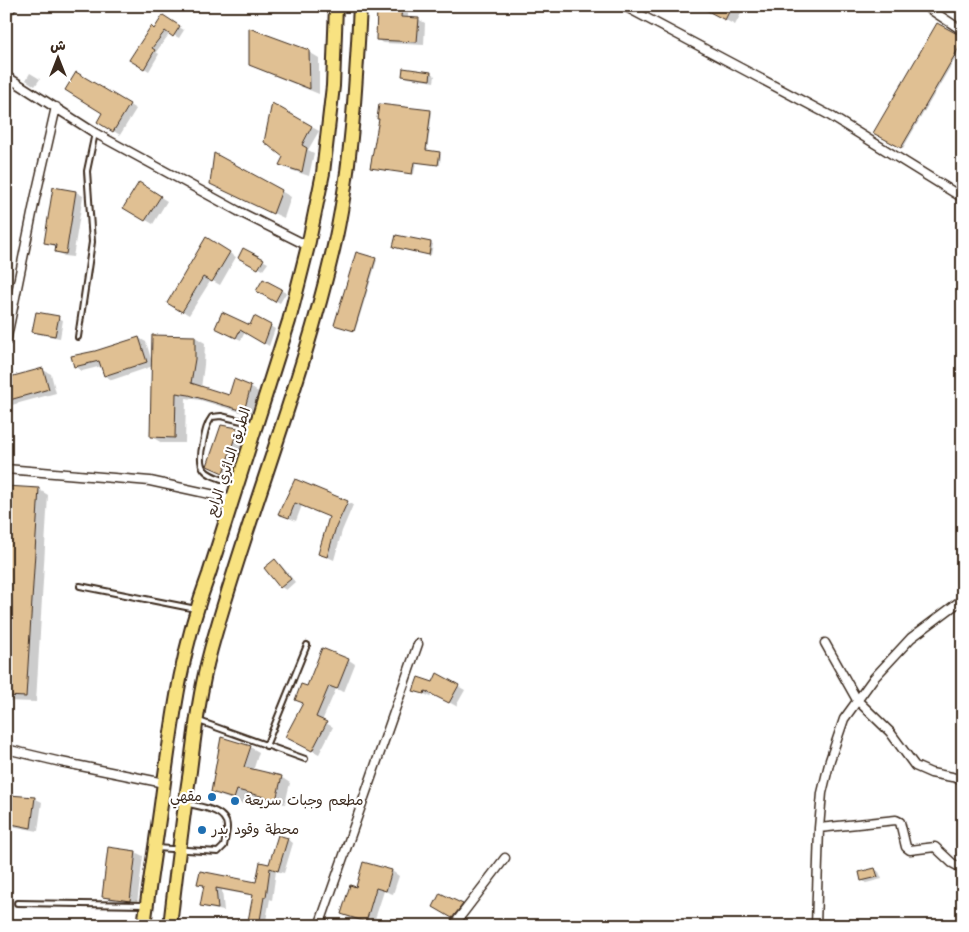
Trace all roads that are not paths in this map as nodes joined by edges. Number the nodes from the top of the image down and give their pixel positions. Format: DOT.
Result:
graph roads {
  1 [pos="13,6"];
  2 [pos="336,6"];
  3 [pos="360,6"];
  4 [pos="624,6"];
  5 [pos="926,6"];
  6 [pos="6,13"];
  7 [pos="963,31"];
  8 [pos="6,76"];
  9 [pos="56,107"];
  10 [pos="95,133"];
  11 [pos="963,198"];
  12 [pos="308,246"];
  13 [pos="78,337"];
  14 [pos="6,342"];
  15 [pos="256,425"];
  16 [pos="6,469"];
  17 [pos="237,484"];
  18 [pos="233,499"];
  19 [pos="80,586"];
  20 [pos="963,599"];
  21 [pos="196,609"];
  22 [pos="825,643"];
  23 [pos="418,644"];
  24 [pos="307,645"];
  25 [pos="857,700"];
  26 [pos="197,720"];
  27 [pos="266,746"];
  28 [pos="6,749"];
  29 [pos="305,759"];
  30 [pos="963,780"];
  31 [pos="164,783"];
  32 [pos="185,803"];
  33 [pos="819,828"];
  34 [pos="154,848"];
  35 [pos="178,850"];
  36 [pos="505,858"];
  37 [pos="963,869"];
  38 [pos="17,903"];
  39 [pos="147,905"];
  40 [pos="144,926"];
  41 [pos="170,926"];
  42 [pos="319,926"];
  43 [pos="453,926"];
  44 [pos="816,926"];
  1 -- 6 [label="street"];
  2 -- 12 [label="main road, الطريق الدائري الرابع"];
  3 -- 26 [label="main road"];
  4 -- 11 [label="street"];
  5 -- 7 [label="street"];
  8 -- 9 [label="street"];
  9 -- 10 [label="street"];
  9 -- 14 [label="street"];
  10 -- 12 [label="street"];
  10 -- 13 [label="lane"];
  12 -- 15 [label="main road, الطريق الدائري الرابع"];
  15 -- 17 [label="main road, الطريق الدائري الرابع"];
  15 -- 17 [label="lane"];
  16 -- 18 [label="street"];
  17 -- 18 [label="main road, الطريق الدائري الرابع"];
  18 -- 21 [label="main road, الطريق الدائري الرابع"];
  19 -- 21 [label="lane"];
  20 -- 25 [label="street"];
  21 -- 31 [label="main road, الطريق الدائري الرابع"];
  22 -- 25 [label="street"];
  23 -- 42 [label="street"];
  24 -- 27 [label="lane"];
  25 -- 30 [label="street"];
  25 -- 33 [label="street"];
  26 -- 27 [label="lane"];
  26 -- 32 [label="main road"];
  27 -- 29 [label="lane"];
  28 -- 31 [label="street"];
  31 -- 34 [label="main road, الطريق الدائري الرابع"];
  32 -- 35 [label="main road"];
  32 -- 35 [label="lane"];
  33 -- 37 [label="street"];
  33 -- 44 [label="street"];
  34 -- 35 [label="lane"];
  34 -- 39 [label="main road, الطريق الدائري الرابع"];
  35 -- 41 [label="main road"];
  36 -- 43 [label="street"];
  38 -- 39 [label="lane"];
  39 -- 40 [label="main road, الطريق الدائري الرابع"];
}
